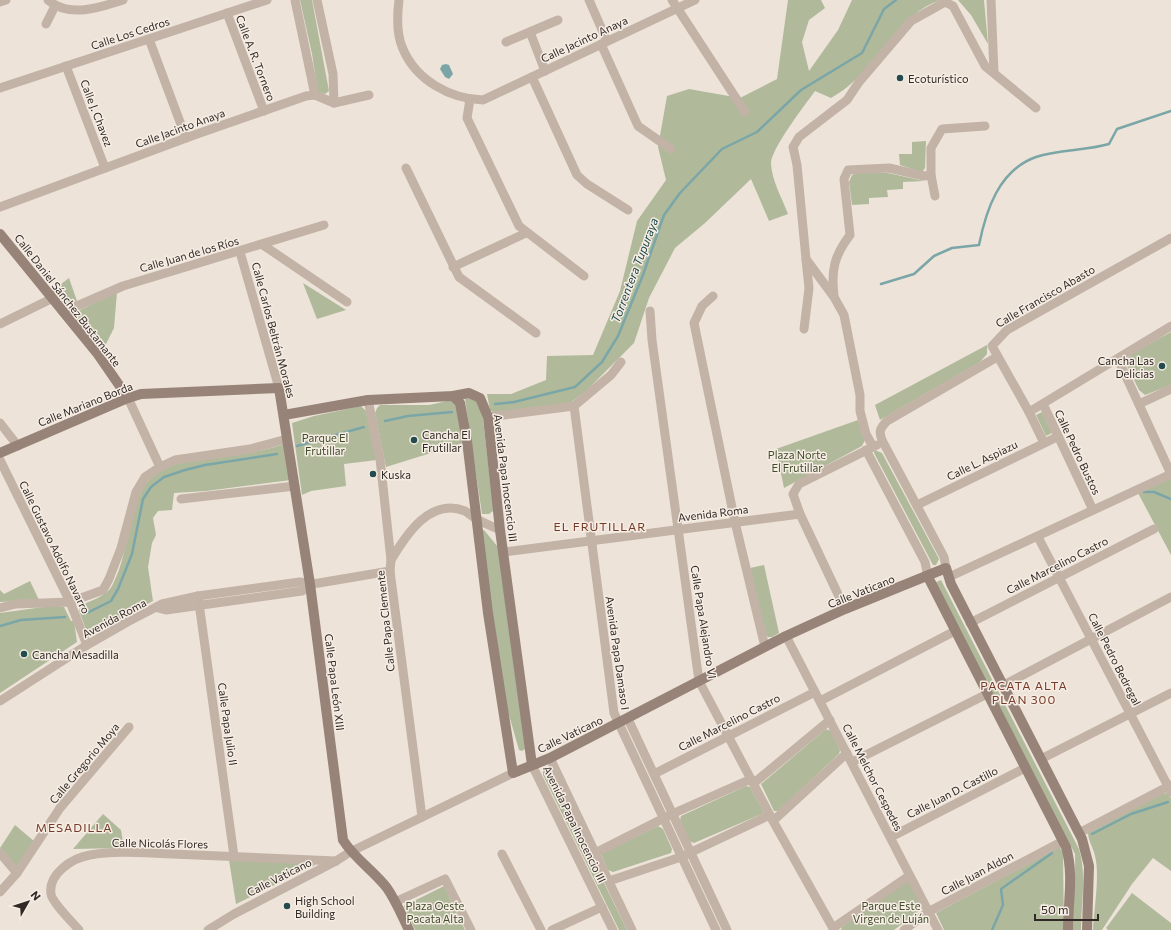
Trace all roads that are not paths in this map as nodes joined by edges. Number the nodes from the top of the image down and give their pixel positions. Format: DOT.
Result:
graph roads {
  1 [pos="6,0"];
  2 [pos="123,0"];
  3 [pos="267,0"];
  4 [pos="295,0"];
  5 [pos="317,0"];
  6 [pos="399,0"];
  7 [pos="589,0"];
  8 [pos="672,0"];
  9 [pos="695,0"];
  10 [pos="991,0"];
  11 [pos="0,2"];
  12 [pos="51,3"];
  13 [pos="677,9"];
  14 [pos="227,13"];
  15 [pos="558,20"];
  16 [pos="46,24"];
  17 [pos="530,32"];
  18 [pos="149,39"];
  19 [pos="506,42"];
  20 [pos="604,43"];
  21 [pos="66,66"];
  22 [pos="545,71"];
  23 [pos="994,73"];
  24 [pos="532,77"];
  25 [pos="0,88"];
  26 [pos="315,95"];
  27 [pos="369,95"];
  28 [pos="470,100"];
  29 [pos="334,103"];
  30 [pos="1036,108"];
  31 [pos="264,111"];
  32 [pos="745,112"];
  33 [pos="985,126"];
  34 [pos="186,138"];
  35 [pos="671,149"];
  36 [pos="105,168"];
  37 [pos="406,168"];
  38 [pos="931,175"];
  39 [pos="935,196"];
  40 [pos="0,207"];
  41 [pos="628,210"];
  42 [pos="324,225"];
  43 [pos="0,234"];
  44 [pos="526,234"];
  45 [pos="1171,238"];
  46 [pos="263,245"];
  47 [pos="240,252"];
  48 [pos="806,259"];
  49 [pos="453,267"];
  50 [pos="584,276"];
  51 [pos="713,296"];
  52 [pos="834,297"];
  53 [pos="53,298"];
  54 [pos="347,302"];
  55 [pos="650,311"];
  56 [pos="63,312"];
  57 [pos="0,324"];
  58 [pos="1171,326"];
  59 [pos="804,329"];
  60 [pos="536,333"];
  61 [pos="997,357"];
  62 [pos="1118,359"];
  63 [pos="621,362"];
  64 [pos="279,388"];
  65 [pos="1171,389"];
  66 [pos="453,396"];
  67 [pos="128,398"];
  68 [pos="368,400"];
  69 [pos="1043,404"];
  70 [pos="1138,404"];
  71 [pos="574,406"];
  72 [pos="1029,412"];
  73 [pos="284,415"];
  74 [pos="488,417"];
  75 [pos="0,423"];
  76 [pos="1057,437"];
  77 [pos="287,440"];
  78 [pos="883,442"];
  79 [pos="1044,443"];
  80 [pos="18,446"];
  81 [pos="869,448"];
  82 [pos="0,453"];
  83 [pos="0,460"];
  84 [pos="160,467"];
  85 [pos="1171,474"];
  86 [pos="295,486"];
  87 [pos="181,499"];
  88 [pos="917,505"];
  89 [pos="1092,510"];
  90 [pos="800,514"];
  91 [pos="476,519"];
  92 [pos="735,522"];
  93 [pos="1154,529"];
  94 [pos="500,530"];
  95 [pos="678,530"];
  96 [pos="1038,537"];
  97 [pos="591,541"];
  98 [pos="504,552"];
  99 [pos="392,560"];
  100 [pos="390,571"];
  101 [pos="947,573"];
  102 [pos="928,577"];
  103 [pos="1059,578"];
  104 [pos="310,584"];
  105 [pos="1171,597"];
  106 [pos="199,601"];
  107 [pos="70,602"];
  108 [pos="0,608"];
  109 [pos="845,609"];
  110 [pos="970,622"];
  111 [pos="955,631"];
  112 [pos="786,636"];
  113 [pos="1091,638"];
  114 [pos="87,645"];
  115 [pos="765,647"];
  116 [pos="700,680"];
  117 [pos="1002,686"];
  118 [pos="815,692"];
  119 [pos="1171,693"];
  120 [pos="987,694"];
  121 [pos="0,701"];
  122 [pos="820,701"];
  123 [pos="1130,714"];
  124 [pos="628,719"];
  125 [pos="830,720"];
  126 [pos="618,724"];
  127 [pos="129,727"];
  128 [pos="728,736"];
  129 [pos="847,753"];
  130 [pos="550,758"];
  131 [pos="1041,759"];
  132 [pos="852,762"];
  133 [pos="532,764"];
  134 [pos="1025,768"];
  135 [pos="513,773"];
  136 [pos="654,774"];
  137 [pos="752,781"];
  138 [pos="1170,788"];
  139 [pos="672,814"];
  140 [pos="422,817"];
  141 [pos="772,818"];
  142 [pos="663,820"];
  143 [pos="1079,833"];
  144 [pos="890,837"];
  145 [pos="1063,841"];
  146 [pos="350,852"];
  147 [pos="0,853"];
  148 [pos="595,853"];
  149 [pos="690,853"];
  150 [pos="502,854"];
  151 [pos="234,856"];
  152 [pos="681,857"];
  153 [pos="336,861"];
  154 [pos="17,873"];
  155 [pos="909,876"];
  156 [pos="609,881"];
  157 [pos="0,892"];
  158 [pos="395,902"];
  159 [pos="602,906"];
  160 [pos="928,912"];
  161 [pos="834,929"];
  162 [pos="79,930"];
  163 [pos="208,930"];
  164 [pos="409,930"];
  165 [pos="471,930"];
  166 [pos="541,930"];
  167 [pos="552,930"];
  168 [pos="613,930"];
  169 [pos="632,930"];
  170 [pos="716,930"];
  171 [pos="727,930"];
  172 [pos="904,930"];
  173 [pos="938,930"];
  174 [pos="1068,930"];
  175 [pos="1087,930"];
  1 -- 11 [label="street"];
  2 -- 12 [label="street"];
  3 -- 14 [label="street, Calle Los Cedros"];
  4 -- 26 [label="street"];
  5 -- 29 [label="street"];
  6 -- 28 [label="street"];
  7 -- 20 [label="street"];
  8 -- 13 [label="street"];
  9 -- 13 [label="street, Calle Jacinto Anaya"];
  10 -- 23 [label="street"];
  12 -- 16 [label="street"];
  13 -- 20 [label="street, Calle Jacinto Anaya"];
  13 -- 32 [label="street"];
  14 -- 18 [label="street, Calle Los Cedros"];
  14 -- 31 [label="street, Calle A. R. Tornero"];
  15 -- 17 [label="street"];
  17 -- 19 [label="street"];
  17 -- 22 [label="street"];
  18 -- 21 [label="street, Calle Los Cedros"];
  18 -- 34 [label="street"];
  20 -- 22 [label="street, Calle Jacinto Anaya"];
  20 -- 35 [label="street"];
  21 -- 25 [label="street, Calle Los Cedros"];
  21 -- 36 [label="street, Calle J. Chavez"];
  22 -- 24 [label="street, Calle Jacinto Anaya"];
  23 -- 30 [label="street"];
  23 -- 48 [label="street"];
  24 -- 28 [label="street, Calle Jacinto Anaya"];
  24 -- 41 [label="street"];
  26 -- 29 [label="street"];
  26 -- 31 [label="street, Calle Jacinto Anaya"];
  27 -- 29 [label="street"];
  28 -- 44 [label="street"];
  31 -- 34 [label="street, Calle Jacinto Anaya"];
  33 -- 38 [label="street"];
  34 -- 36 [label="street, Calle Jacinto Anaya"];
  36 -- 40 [label="street, Calle Jacinto Anaya"];
  37 -- 49 [label="street"];
  38 -- 39 [label="street"];
  38 -- 52 [label="street"];
  42 -- 46 [label="street, Calle Juan de los Ríos"];
  43 -- 53 [label="street, Calle Daniel Sánchez Bustamante"];
  44 -- 49 [label="street"];
  44 -- 50 [label="street"];
  45 -- 61 [label="street, Calle Francisco Abasto"];
  46 -- 47 [label="street, Calle Juan de los Ríos"];
  46 -- 54 [label="street"];
  47 -- 56 [label="street, Calle Juan de los Ríos"];
  47 -- 64 [label="street, Calle Carlos Beltrán Morales"];
  48 -- 52 [label="street"];
  48 -- 59 [label="street"];
  49 -- 60 [label="street"];
  51 -- 92 [label="street"];
  52 -- 81 [label="street"];
  53 -- 56 [label="street, Calle Daniel Sánchez Bustamante"];
  53 -- 57 [label="street"];
  55 -- 95 [label="street, Calle Papa Alejandro VI"];
  56 -- 67 [label="street, Calle Daniel Sánchez Bustamante"];
  58 -- 62 [label="street"];
  61 -- 72 [label="street"];
  61 -- 78 [label="street"];
  62 -- 69 [label="street"];
  62 -- 70 [label="street"];
  63 -- 71 [label="street"];
  64 -- 67 [label="street, Calle Mariano Borda"];
  64 -- 73 [label="street, Calle Carlos Beltrán Morales"];
  65 -- 70 [label="street"];
  66 -- 68 [label="street"];
  66 -- 74 [label="street, Avenida Papa Inocencio III"];
  66 -- 91 [label="street"];
  67 -- 80 [label="street, Calle Mariano Borda"];
  67 -- 84 [label="street, Calle Daniel Sánchez Bustamante"];
  68 -- 73 [label="street"];
  68 -- 99 [label="street, Calle Papa Clemente"];
  69 -- 72 [label="street"];
  69 -- 76 [label="street, Calle Pedro Bustos"];
  70 -- 85 [label="street"];
  71 -- 74 [label="street"];
  71 -- 97 [label="street, Avenida Papa Damaso I"];
  72 -- 79 [label="street"];
  73 -- 77 [label="street, Calle Papa León XIII"];
  74 -- 94 [label="street, Avenida Papa Inocencio III"];
  75 -- 80 [label="street"];
  76 -- 79 [label="street, Calle L. Aspiazu"];
  76 -- 89 [label="street, Calle Pedro Bustos"];
  77 -- 84 [label="street"];
  77 -- 86 [label="street, Calle Papa León XIII"];
  78 -- 81 [label="street"];
  78 -- 88 [label="street"];
  79 -- 88 [label="street, Calle L. Aspiazu"];
  80 -- 82 [label="street, Calle Mariano Borda"];
  81 -- 90 [label="street"];
  81 -- 102 [label="street"];
  83 -- 107 [label="street, Calle Gustavo Adolfo Navarro"];
  84 -- 107 [label="street"];
  85 -- 89 [label="street, Calle Vaticano"];
  86 -- 87 [label="street"];
  86 -- 104 [label="street, Calle Papa León XIII"];
  88 -- 101 [label="street"];
  89 -- 96 [label="street, Calle Vaticano"];
  90 -- 92 [label="street, Avenida Roma"];
  90 -- 109 [label="street"];
  91 -- 94 [label="street"];
  91 -- 99 [label="street"];
  91 -- 135 [label="street"];
  92 -- 95 [label="street, Avenida Roma"];
  92 -- 115 [label="street"];
  93 -- 103 [label="street, Calle Marcelino Castro"];
  94 -- 98 [label="street, Avenida Papa Inocencio III"];
  95 -- 97 [label="street, Avenida Roma"];
  95 -- 116 [label="street, Calle Papa Alejandro VI"];
  96 -- 101 [label="street, Calle Vaticano"];
  96 -- 103 [label="street, Calle Pedro Bedregal"];
  97 -- 98 [label="street, Avenida Roma"];
  97 -- 126 [label="street, Avenida Papa Damaso I"];
  98 -- 133 [label="street, Avenida Papa Inocencio III"];
  99 -- 100 [label="street, Calle Papa Clemente"];
  100 -- 104 [label="street, Avenida Roma"];
  100 -- 140 [label="street, Calle Papa Clemente"];
  101 -- 102 [label="street, Calle Vaticano"];
  101 -- 110 [label="street"];
  102 -- 109 [label="street, Calle Vaticano"];
  102 -- 111 [label="street"];
  103 -- 110 [label="street, Calle Marcelino Castro"];
  103 -- 113 [label="street, Calle Pedro Bedregal"];
  104 -- 106 [label="street, Avenida Roma"];
  104 -- 146 [label="street, Calle Papa León XIII"];
  105 -- 113 [label="street"];
  106 -- 114 [label="street, Avenida Roma"];
  106 -- 151 [label="street, Calle Papa Julio II"];
  107 -- 108 [label="street"];
  107 -- 114 [label="street, Calle Gustavo Adolfo Navarro"];
  109 -- 112 [label="street, Calle Vaticano"];
  110 -- 117 [label="street"];
  111 -- 120 [label="street"];
  111 -- 122 [label="street"];
  112 -- 115 [label="street, Calle Vaticano"];
  112 -- 118 [label="street, Calle Melchor Cespedes"];
  113 -- 117 [label="street"];
  113 -- 123 [label="street, Calle Pedro Bedregal"];
  114 -- 121 [label="street, Avenida Roma"];
  115 -- 116 [label="street, Calle Vaticano"];
  116 -- 124 [label="street, Calle Vaticano"];
  116 -- 128 [label="street, Calle Papa Alejandro VI"];
  117 -- 131 [label="street"];
  118 -- 122 [label="street, Calle Melchor Cespedes"];
  118 -- 128 [label="street, Calle Marcelino Castro"];
  119 -- 123 [label="street"];
  120 -- 132 [label="street"];
  120 -- 134 [label="street"];
  122 -- 125 [label="street, Calle Melchor Cespedes"];
  123 -- 131 [label="street"];
  123 -- 138 [label="street, Calle Pedro Bedregal"];
  124 -- 126 [label="street, Calle Vaticano"];
  124 -- 136 [label="street, Avenida Papa Damaso I"];
  125 -- 129 [label="street, Calle Melchor Cespedes"];
  125 -- 137 [label="street"];
  126 -- 130 [label="street, Calle Vaticano"];
  126 -- 142 [label="street, Avenida Papa Damaso I"];
  127 -- 154 [label="street, Calle Gregorio Moya"];
  128 -- 136 [label="street, Calle Marcelino Castro"];
  128 -- 137 [label="street, Calle Papa Alejandro VI"];
  129 -- 132 [label="street, Calle Melchor Cespedes"];
  129 -- 141 [label="street"];
  130 -- 133 [label="street, Calle Vaticano"];
  130 -- 148 [label="street, Avenida Papa Inocencio III"];
  131 -- 143 [label="street"];
  132 -- 144 [label="street, Calle Melchor Cespedes"];
  133 -- 135 [label="street, Calle Vaticano"];
  133 -- 159 [label="street, Avenida Papa Inocencio III"];
  134 -- 144 [label="street, Calle Juan D. Castillo"];
  134 -- 145 [label="street"];
  135 -- 140 [label="street, Calle Vaticano"];
  136 -- 139 [label="street, Avenida Papa Damaso I"];
  137 -- 139 [label="street"];
  137 -- 141 [label="street, Calle Papa Alejandro VI"];
  138 -- 143 [label="street"];
  139 -- 142 [label="street"];
  139 -- 149 [label="street, Avenida Papa Damaso I"];
  140 -- 146 [label="street, Calle Vaticano"];
  141 -- 149 [label="street"];
  141 -- 161 [label="street, Calle Papa Alejandro VI"];
  142 -- 148 [label="street"];
  142 -- 152 [label="street, Avenida Papa Damaso I"];
  143 -- 175 [label="street"];
  144 -- 155 [label="street, Calle Melchor Cespedes"];
  145 -- 160 [label="street, Calle Juan Aldon"];
  145 -- 174 [label="street"];
  146 -- 153 [label="street, Calle Vaticano"];
  146 -- 158 [label="street, Calle Papa León XIII"];
  147 -- 154 [label="street"];
  148 -- 156 [label="street, Avenida Papa Inocencio III"];
  149 -- 152 [label="street"];
  149 -- 171 [label="street, Avenida Papa Damaso I"];
  150 -- 166 [label="street"];
  151 -- 153 [label="street, Calle Nicolás Flores"];
  151 -- 162 [label="street, Calle Nicolás Flores"];
  152 -- 156 [label="street"];
  152 -- 170 [label="street, Avenida Papa Damaso I"];
  153 -- 163 [label="street, Calle Vaticano"];
  154 -- 157 [label="street"];
  155 -- 160 [label="street, Calle Melchor Cespedes"];
  155 -- 161 [label="street"];
  156 -- 169 [label="street, Avenida Papa Inocencio III"];
  158 -- 164 [label="street, Calle Papa León XIII"];
  158 -- 165 [label="street"];
  159 -- 167 [label="street"];
  159 -- 168 [label="street, Avenida Papa Inocencio III"];
  160 -- 172 [label="street, Calle Juan Aldon"];
  160 -- 173 [label="street, Calle Melchor Cespedes"];
}
